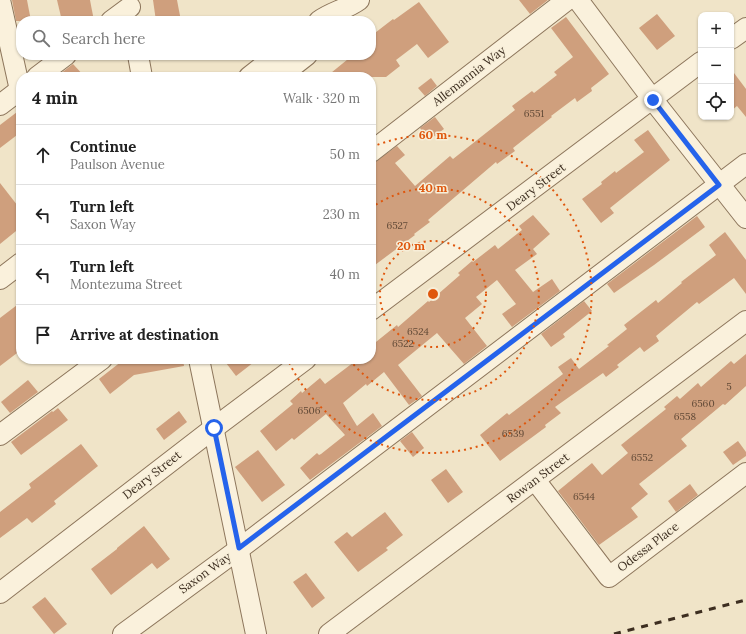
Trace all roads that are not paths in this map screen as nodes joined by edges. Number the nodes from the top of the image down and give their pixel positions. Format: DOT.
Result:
graph roads {
  1 [pos="0,0"];
  2 [pos="567,0"];
  3 [pos="578,0"];
  4 [pos="351,9"];
  5 [pos="130,10"];
  6 [pos="120,16"];
  7 [pos="326,16"];
  8 [pos="746,28"];
  9 [pos="734,37"];
  10 [pos="59,60"];
  11 [pos="139,60"];
  12 [pos="271,60"];
  13 [pos="301,60"];
  14 [pos="698,64"];
  15 [pos="16,72"];
  16 [pos="44,72"];
  17 [pos="141,72"];
  18 [pos="255,72"];
  19 [pos="285,72"];
  20 [pos="16,92"];
  21 [pos="653,100"];
  22 [pos="0,105"];
  23 [pos="376,148"];
  24 [pos="746,164"];
  25 [pos="719,185"];
  26 [pos="746,218"];
  27 [pos="16,267"];
  28 [pos="0,279"];
  29 [pos="376,306"];
  30 [pos="746,321"];
  31 [pos="95,364"];
  32 [pos="200,364"];
  33 [pos="299,364"];
  34 [pos="214,428"];
  35 [pos="0,435"];
  36 [pos="746,473"];
  37 [pos="535,480"];
  38 [pos="239,548"];
  39 [pos="0,593"];
  40 [pos="123,634"];
  41 [pos="256,634"];
  42 [pos="329,634"];
  1 -- 15 [label="street"];
  2 -- 23 [label="street, Allemannia Way"];
  3 -- 21 [label="street"];
  4 -- 7 [label="street"];
  5 -- 6 [label="street"];
  8 -- 9 [label="street"];
  10 -- 16 [label="street"];
  11 -- 17 [label="street"];
  12 -- 18 [label="street"];
  13 -- 19 [label="street"];
  14 -- 21 [label="street, Deary Street"];
  20 -- 22 [label="street"];
  21 -- 25 [label="street"];
  21 -- 29 [label="street, Deary Street"];
  24 -- 25 [label="street, Saxon Way"];
  25 -- 26 [label="street"];
  25 -- 38 [label="street, Saxon Way"];
  27 -- 28 [label="street"];
  30 -- 37 [label="street, Rowan Street"];
  31 -- 35 [label="street"];
  32 -- 34 [label="street"];
  33 -- 34 [label="street, Deary Street"];
  34 -- 38 [label="street"];
  34 -- 39 [label="street, Deary Street"];
  36 -- 37 [label="street, Odessa Place"];
  37 -- 42 [label="street, Rowan Street"];
  38 -- 40 [label="street, Saxon Way"];
  38 -- 41 [label="street"];
}
